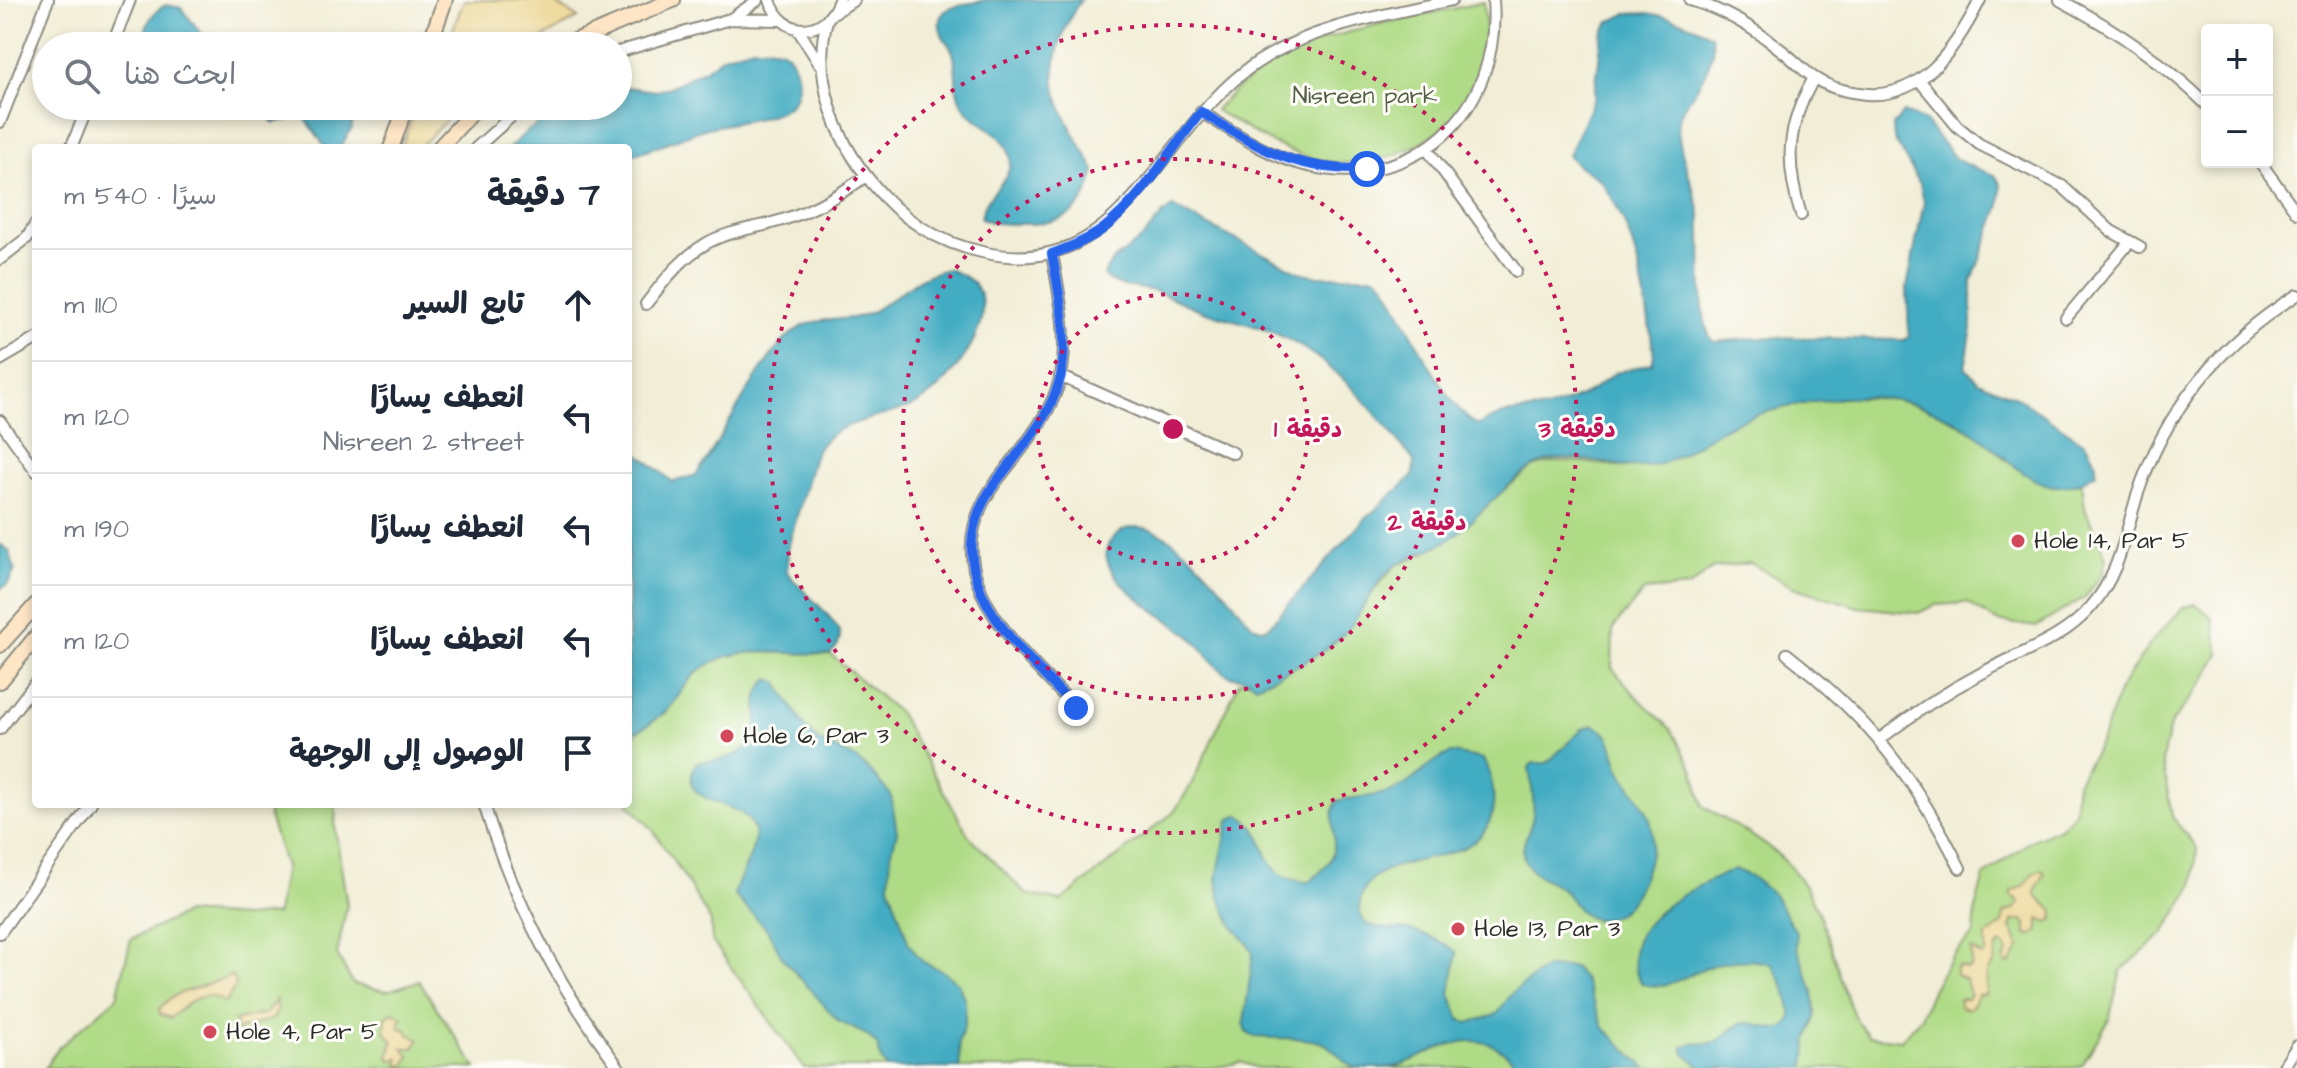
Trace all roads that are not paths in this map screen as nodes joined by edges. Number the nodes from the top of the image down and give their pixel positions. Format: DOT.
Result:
graph roads {
  1 [pos="48,0"];
  2 [pos="130,0"];
  3 [pos="445,0"];
  4 [pos="673,0"];
  5 [pos="758,0"];
  6 [pos="770,0"];
  7 [pos="839,0"];
  8 [pos="854,0"];
  9 [pos="1452,0"];
  10 [pos="1493,0"];
  11 [pos="1690,0"];
  12 [pos="1980,0"];
  13 [pos="2060,0"];
  14 [pos="831,16"];
  15 [pos="730,19"];
  16 [pos="780,20"];
  17 [pos="797,28"];
  18 [pos="35,32"];
  19 [pos="117,32"];
  20 [pos="434,32"];
  21 [pos="596,32"];
  22 [pos="32,41"];
  23 [pos="632,48"];
  24 [pos="821,68"];
  25 [pos="1814,78"];
  26 [pos="1920,81"];
  27 [pos="2201,100"];
  28 [pos="1201,112"];
  29 [pos="82,120"];
  30 [pos="401,120"];
  31 [pos="465,120"];
  32 [pos="507,120"];
  33 [pos="0,122"];
  34 [pos="73,144"];
  35 [pos="392,144"];
  36 [pos="443,144"];
  37 [pos="480,144"];
  38 [pos="1427,149"];
  39 [pos="2264,168"];
  40 [pos="866,176"];
  41 [pos="2297,213"];
  42 [pos="1801,215"];
  43 [pos="31,241"];
  44 [pos="1052,254"];
  45 [pos="0,259"];
  46 [pos="1516,271"];
  47 [pos="2297,295"];
  48 [pos="646,304"];
  49 [pos="2066,318"];
  50 [pos="32,341"];
  51 [pos="0,360"];
  52 [pos="1060,376"];
  53 [pos="0,421"];
  54 [pos="1233,453"];
  55 [pos="32,465"];
  56 [pos="32,609"];
  57 [pos="32,642"];
  58 [pos="0,645"];
  59 [pos="1787,654"];
  60 [pos="0,681"];
  61 [pos="32,687"];
  62 [pos="1076,708"];
  63 [pos="0,729"];
  64 [pos="1880,739"];
  65 [pos="88,808"];
  66 [pos="485,808"];
  67 [pos="1960,868"];
  68 [pos="0,933"];
  69 [pos="2297,1046"];
  70 [pos="619,1068"];
  71 [pos="2283,1068"];
  1 -- 18 [label="street"];
  2 -- 19 [label="street"];
  3 -- 20 [label="main road"];
  4 -- 21 [label="main road"];
  5 -- 15 [label="street"];
  6 -- 16 [label="street"];
  7 -- 14 [label="street"];
  8 -- 14 [label="street"];
  9 -- 28 [label="street"];
  10 -- 38 [label="street"];
  11 -- 25 [label="street"];
  12 -- 26 [label="street"];
  13 -- 27 [label="street"];
  14 -- 17 [label="street"];
  14 -- 24 [label="street"];
  15 -- 16 [label="street"];
  15 -- 23 [label="street"];
  16 -- 17 [label="street"];
  17 -- 24 [label="street"];
  22 -- 33 [label="street"];
  24 -- 40 [label="street"];
  25 -- 26 [label="street"];
  25 -- 42 [label="street"];
  26 -- 49 [label="street"];
  28 -- 38 [label="street"];
  28 -- 44 [label="street"];
  29 -- 34 [label="street"];
  30 -- 35 [label="main road"];
  31 -- 36 [label="main road"];
  32 -- 37 [label="street"];
  38 -- 46 [label="street"];
  39 -- 41 [label="street"];
  40 -- 44 [label="street"];
  40 -- 48 [label="street"];
  43 -- 45 [label="street"];
  44 -- 52 [label="street"];
  47 -- 64 [label="street"];
  50 -- 51 [label="street"];
  52 -- 54 [label="street"];
  52 -- 62 [label="street"];
  53 -- 55 [label="street"];
  56 -- 58 [label="main road"];
  57 -- 60 [label="main road"];
  59 -- 64 [label="street"];
  61 -- 63 [label="street"];
  64 -- 67 [label="street"];
  65 -- 68 [label="street"];
  66 -- 70 [label="street"];
  69 -- 71 [label="street"];
}
